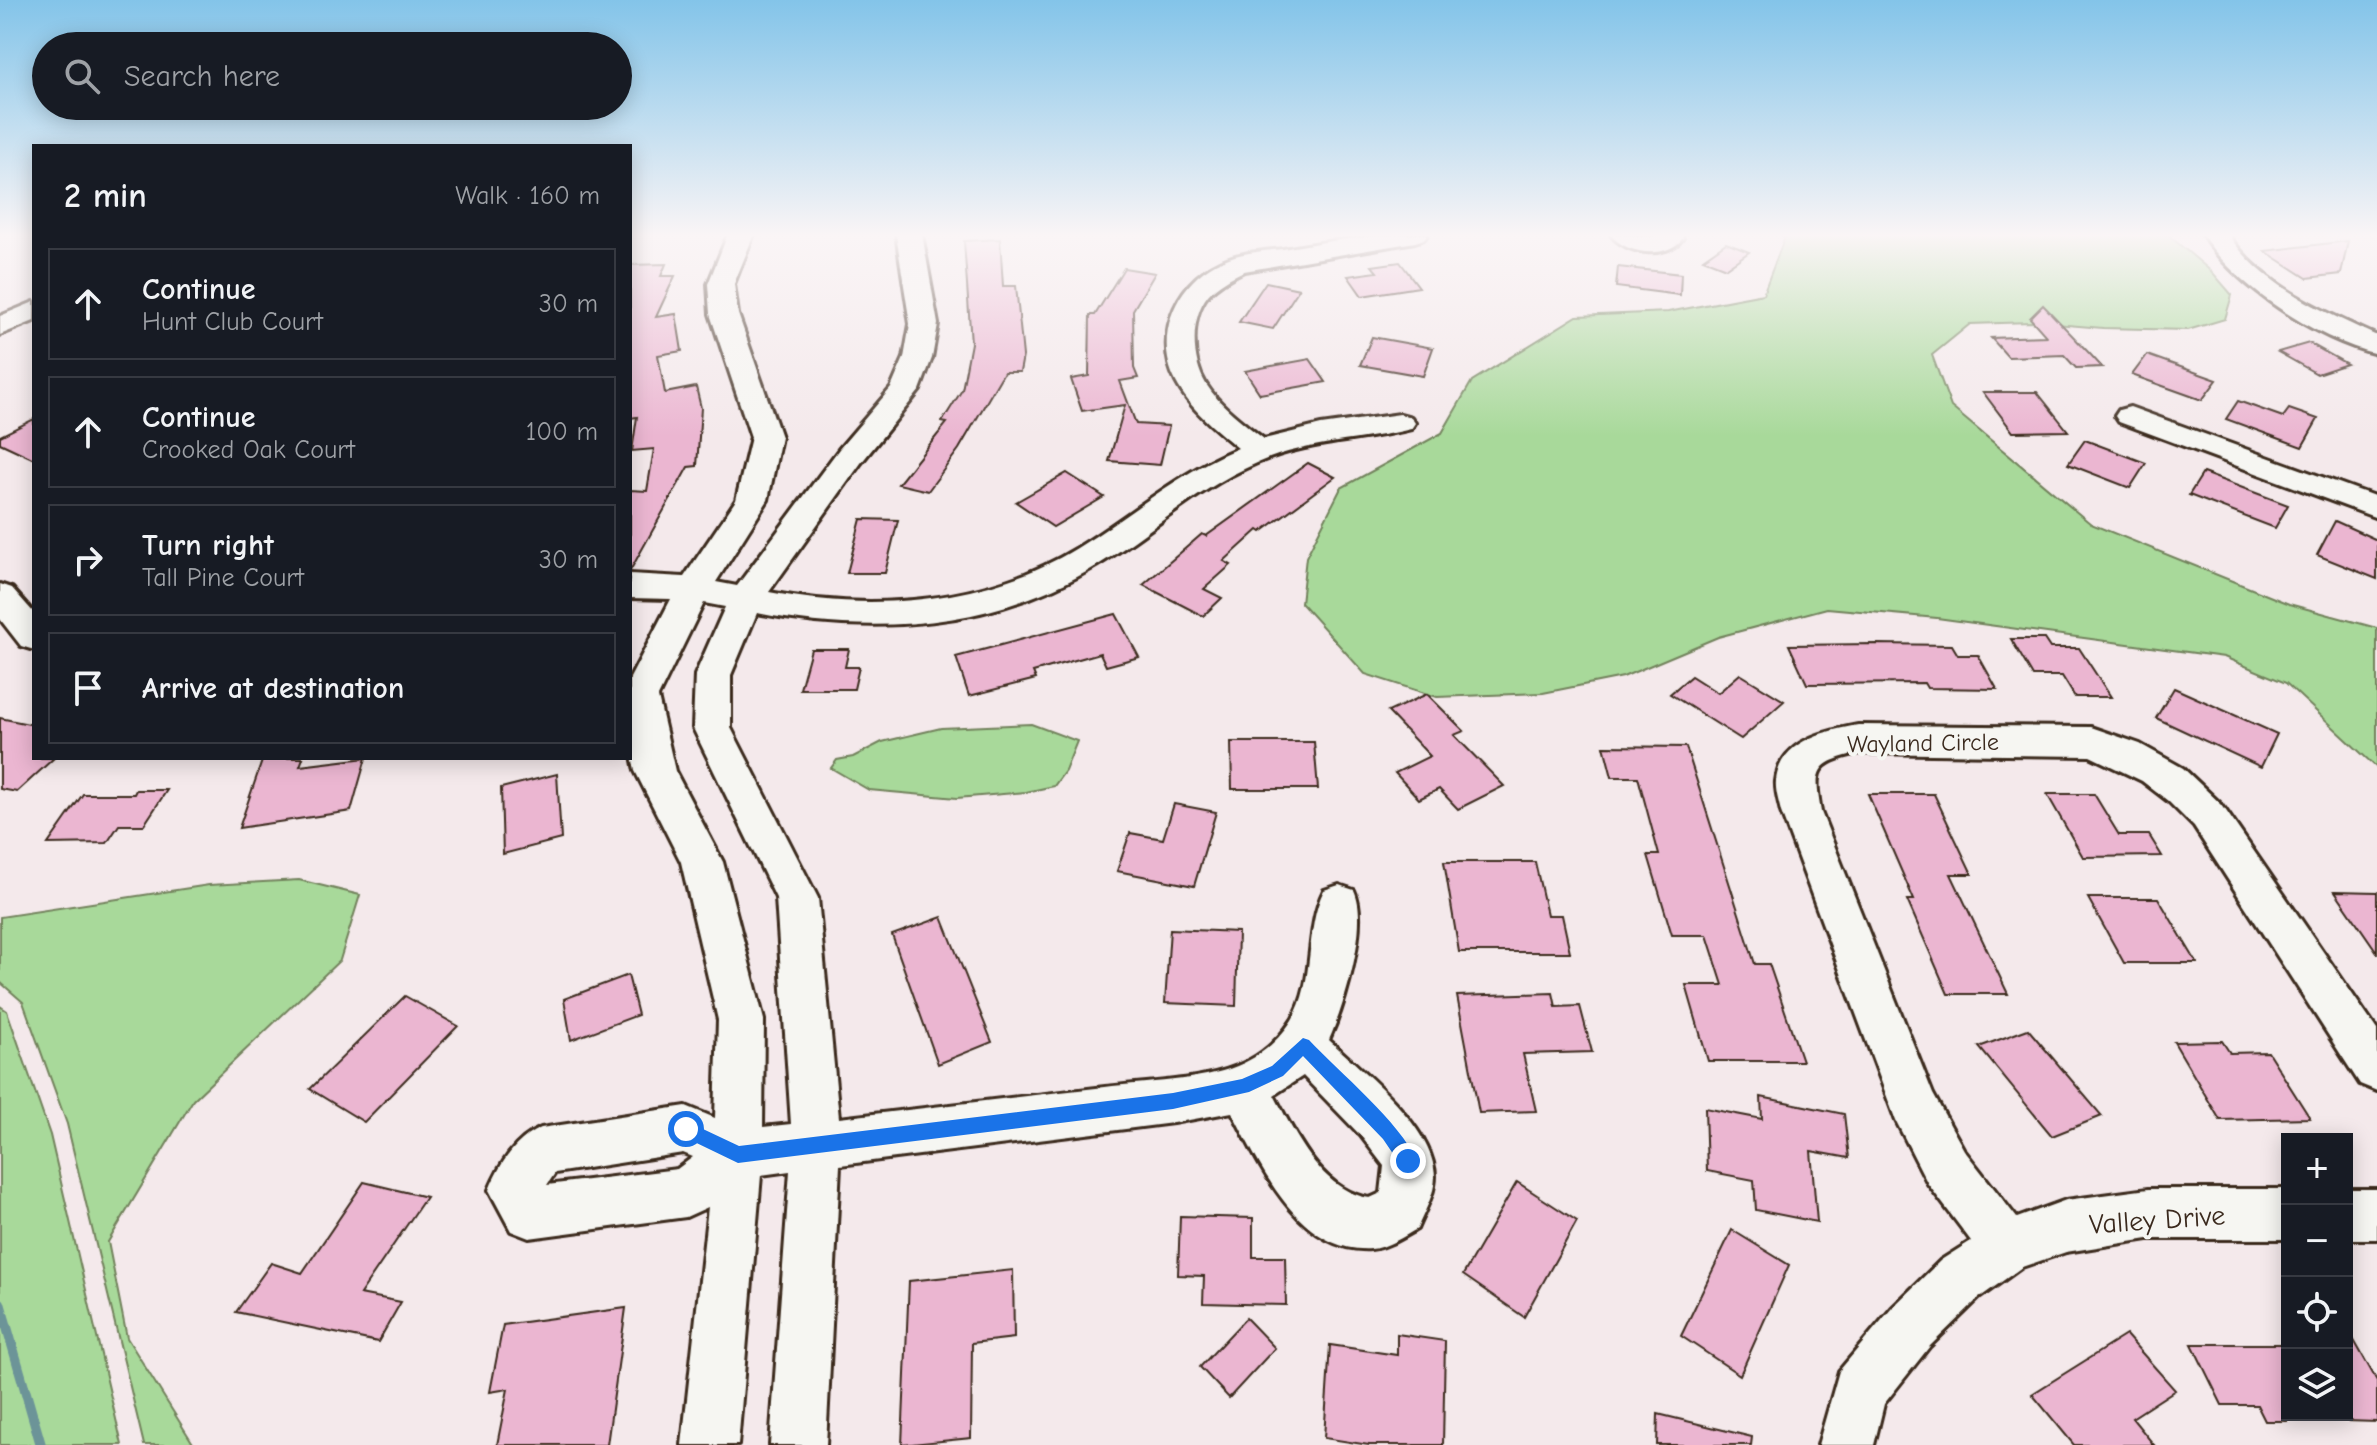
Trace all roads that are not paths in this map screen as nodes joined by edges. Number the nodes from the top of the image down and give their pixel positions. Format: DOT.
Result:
graph roads {
  1 [pos="723,301"];
  2 [pos="920,301"];
  3 [pos="1192,301"];
  4 [pos="2291,301"];
  5 [pos="32,311"];
  6 [pos="1,326"];
  7 [pos="2377,346"];
  8 [pos="2130,416"];
  9 [pos="1400,423"];
  10 [pos="1258,449"];
  11 [pos="2377,508"];
  12 [pos="632,586"];
  13 [pos="692,592"];
  14 [pos="0,596"];
  15 [pos="746,598"];
  16 [pos="32,635"];
  17 [pos="1339,903"];
  18 [pos="1303,1045"];
  19 [pos="2377,1069"];
  20 [pos="1244,1086"];
  21 [pos="816,1144"];
  22 [pos="738,1154"];
  23 [pos="2281,1214"];
  24 [pos="2353,1214"];
  25 [pos="2377,1214"];
  26 [pos="2007,1247"];
  27 [pos="710,1445"];
  28 [pos="798,1445"];
  29 [pos="1846,1445"];
  1 -- 13 [label="street"];
  2 -- 15 [label="street"];
  3 -- 10 [label="street"];
  4 -- 7 [label="street"];
  5 -- 6 [label="street"];
  8 -- 11 [label="street"];
  9 -- 10 [label="street"];
  10 -- 15 [label="street"];
  12 -- 13 [label="street"];
  13 -- 15 [label="street"];
  13 -- 22 [label="street"];
  14 -- 16 [label="street"];
  15 -- 21 [label="street"];
  17 -- 18 [label="street"];
  18 -- 20 [label="street"];
  18 -- 20 [label="street"];
  19 -- 26 [label="street, Wayland Circle"];
  20 -- 21 [label="street"];
  21 -- 22 [label="street"];
  21 -- 28 [label="street"];
  22 -- 27 [label="street"];
  23 -- 26 [label="street, Valley Drive"];
  24 -- 25 [label="street"];
  26 -- 29 [label="street, Valley Drive"];
}
